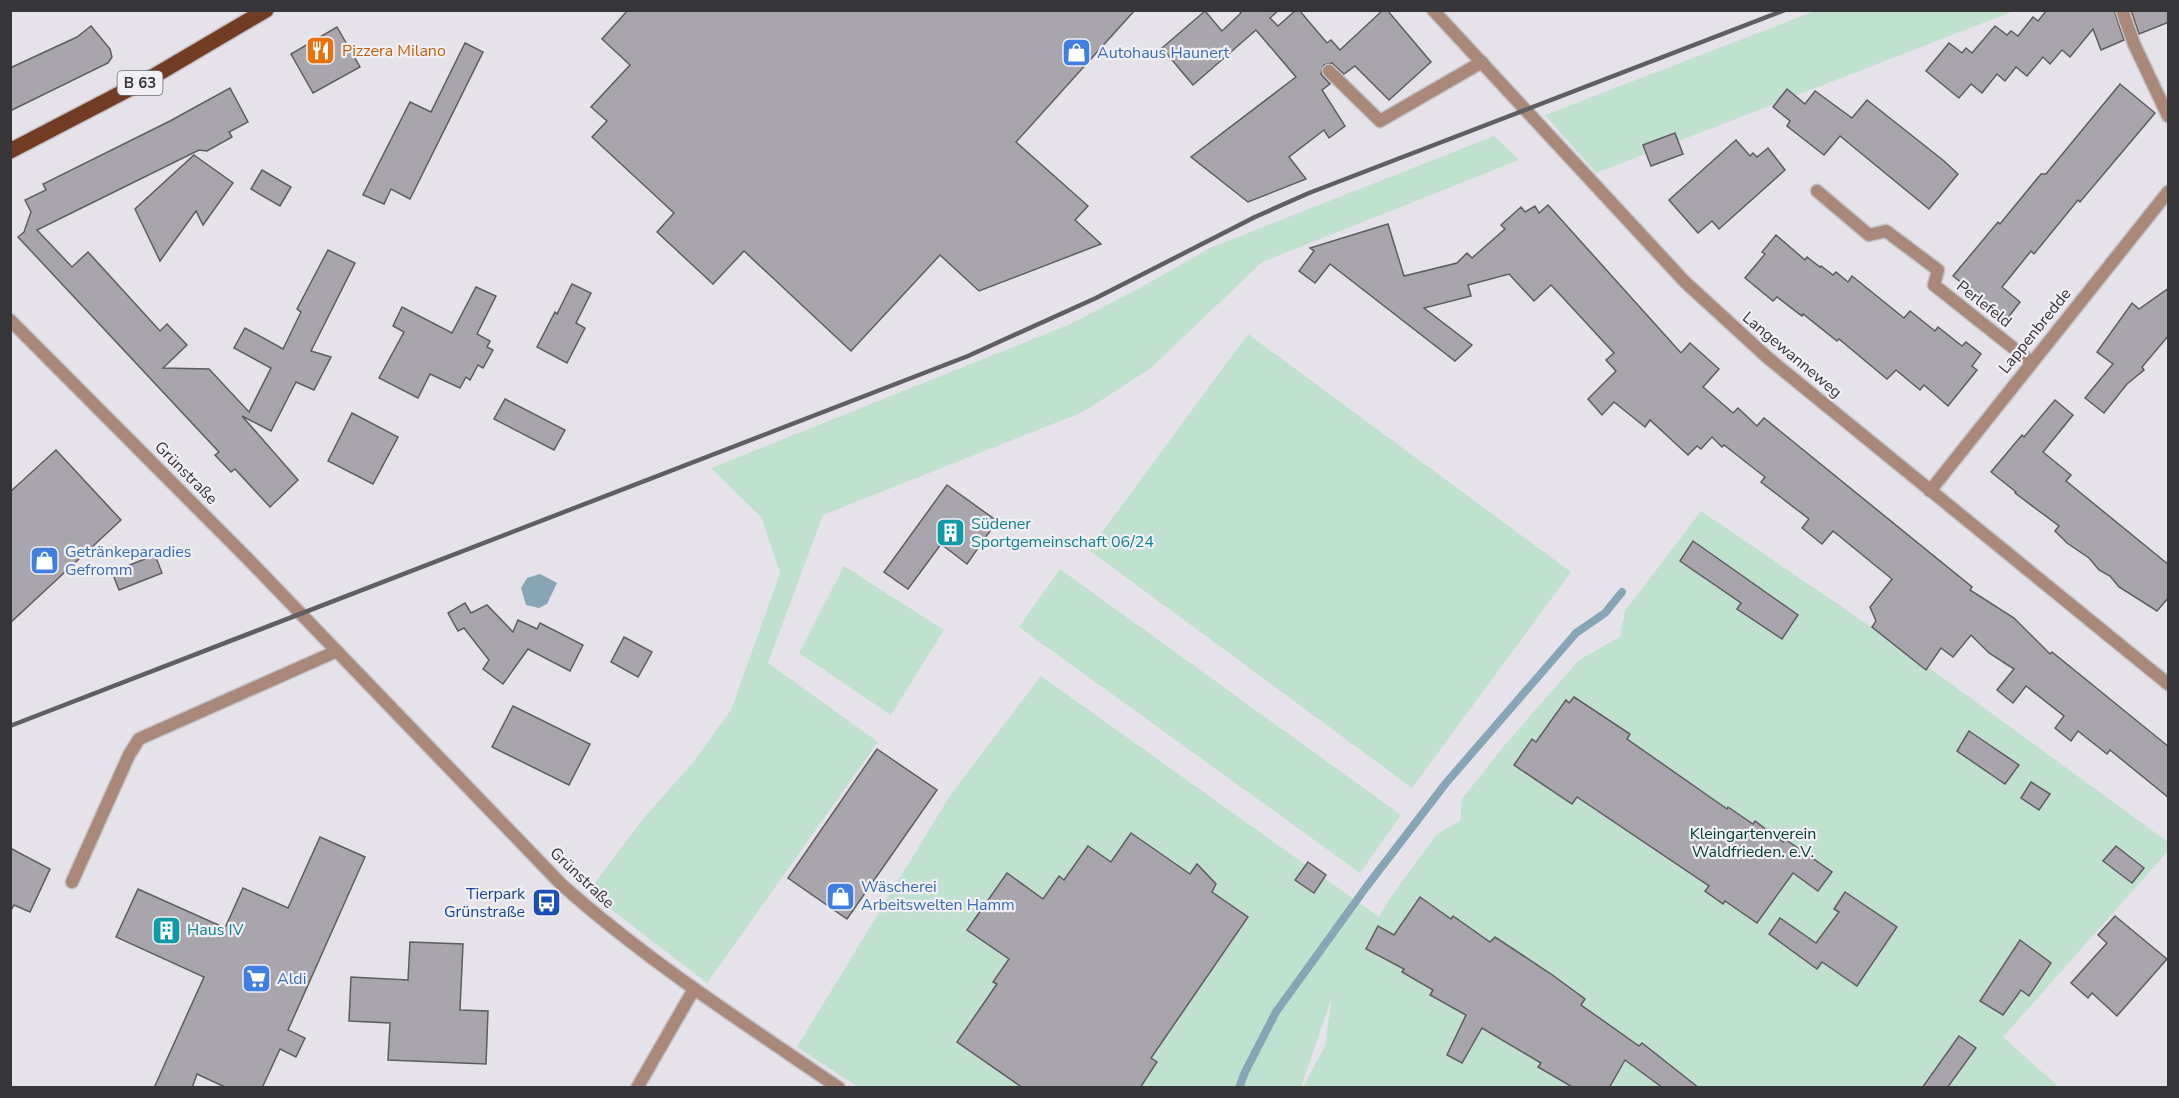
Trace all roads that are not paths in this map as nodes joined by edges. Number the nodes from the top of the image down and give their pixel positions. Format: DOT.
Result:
graph roads {
  1 [pos="266,10"];
  2 [pos="1433,10"];
  3 [pos="2122,10"];
  4 [pos="1482,62"];
  5 [pos="1329,71"];
  6 [pos="2169,116"];
  7 [pos="16,148"];
  8 [pos="10,162"];
  9 [pos="1817,191"];
  10 [pos="2169,192"];
  11 [pos="10,320"];
  12 [pos="2031,362"];
  13 [pos="1930,491"];
  14 [pos="337,651"];
  15 [pos="2169,684"];
  16 [pos="72,882"];
  17 [pos="694,989"];
  18 [pos="637,1088"];
  19 [pos="839,1088"];
  1 -- 7 [label="main road, B 63"];
  2 -- 4 [label="street, Langewanneweg"];
  3 -- 6 [label="street"];
  4 -- 5 [label="street"];
  4 -- 13 [label="street, Langewanneweg"];
  7 -- 8 [label="street"];
  9 -- 12 [label="street, Perlefeld"];
  10 -- 12 [label="street, Lappenbredde"];
  11 -- 14 [label="street, Grünstraße"];
  12 -- 13 [label="street, Lappenbredde"];
  13 -- 15 [label="street, Langewanneweg"];
  14 -- 16 [label="street"];
  14 -- 17 [label="street, Grünstraße"];
  17 -- 18 [label="street"];
  17 -- 19 [label="street, Grünstraße"];
}
